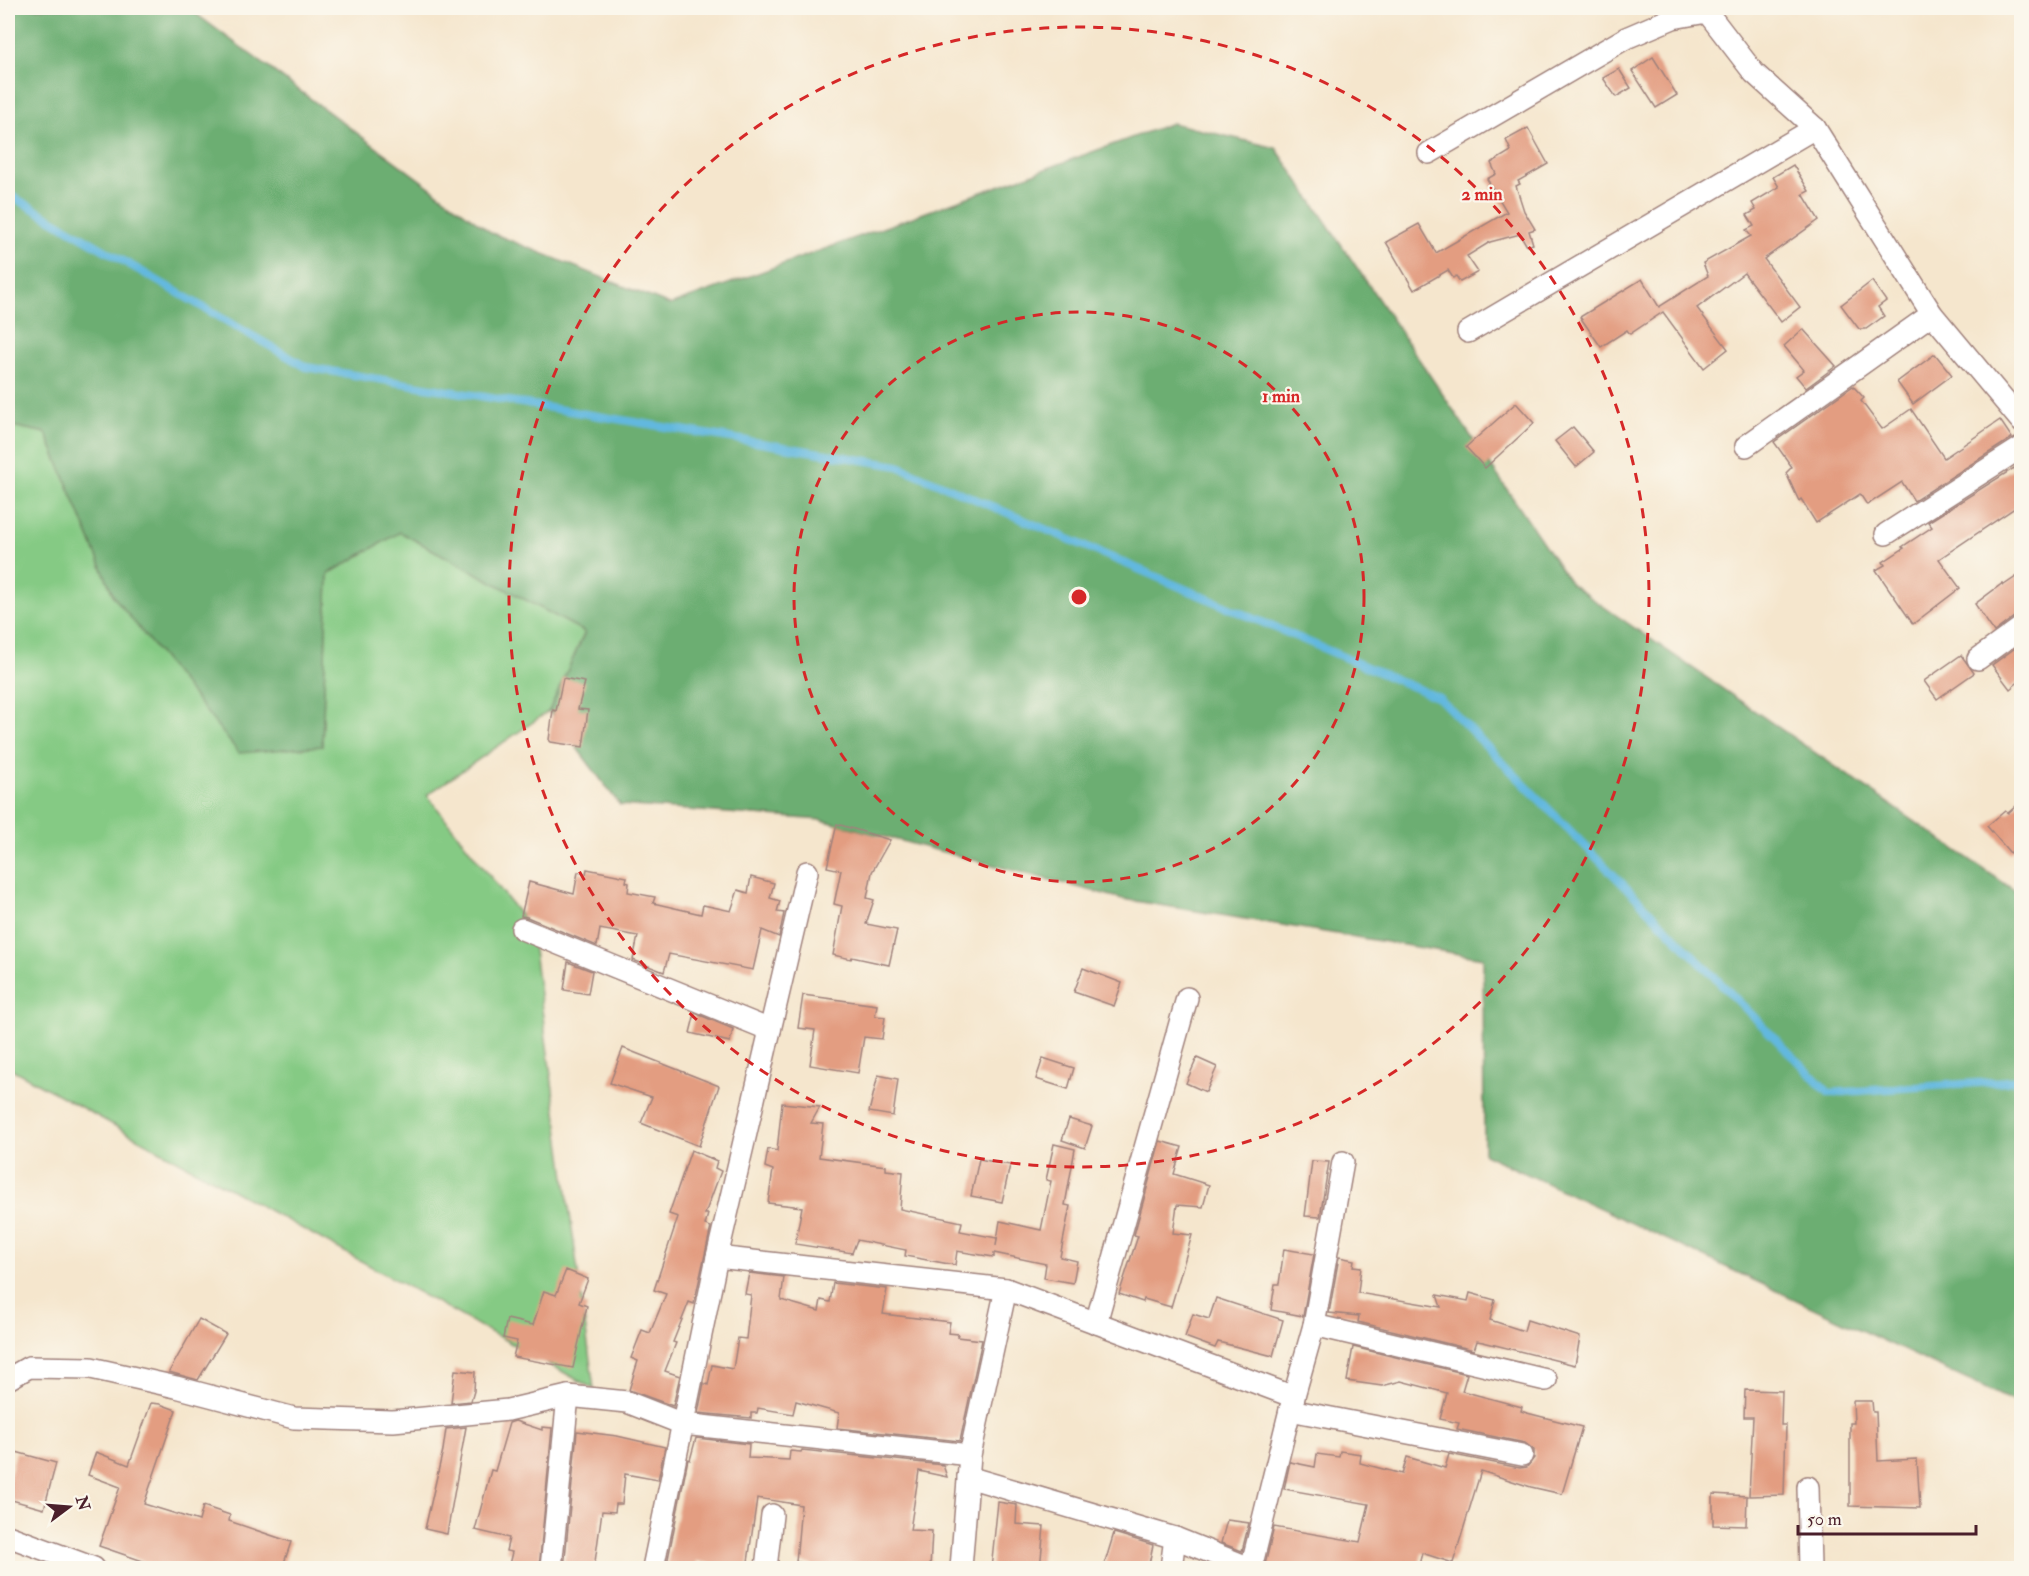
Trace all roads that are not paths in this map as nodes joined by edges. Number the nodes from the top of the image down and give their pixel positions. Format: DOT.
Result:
graph roads {
  1 [pos="1815,128"];
  2 [pos="1429,153"];
  3 [pos="1932,314"];
  4 [pos="1468,332"];
  5 [pos="2022,422"];
  6 [pos="1746,446"];
  7 [pos="2022,447"];
  8 [pos="1886,534"];
  9 [pos="2022,627"];
  10 [pos="1978,659"];
  11 [pos="807,872"];
  12 [pos="522,929"];
  13 [pos="1188,998"];
  14 [pos="770,1030"];
  15 [pos="1343,1162"];
  16 [pos="717,1257"];
  17 [pos="1006,1289"];
  18 [pos="1096,1323"];
  19 [pos="1314,1325"];
  20 [pos="8,1379"];
  21 [pos="1546,1380"];
  22 [pos="568,1396"];
  23 [pos="1292,1404"];
  24 [pos="682,1424"];
  25 [pos="970,1455"];
  26 [pos="1522,1455"];
  27 [pos="968,1477"];
  28 [pos="1808,1487"];
  29 [pos="772,1515"];
  30 [pos="8,1536"];
  31 [pos="1175,1538"];
  32 [pos="88,1568"];
  33 [pos="551,1569"];
  34 [pos="653,1569"];
  35 [pos="766,1569"];
  36 [pos="962,1569"];
  37 [pos="1171,1569"];
  38 [pos="1251,1569"];
  39 [pos="1810,1569"];
  1 -- 2 [label="street"];
  1 -- 3 [label="street"];
  1 -- 4 [label="street"];
  3 -- 5 [label="street"];
  3 -- 6 [label="street"];
  7 -- 8 [label="street"];
  9 -- 10 [label="street"];
  11 -- 14 [label="street"];
  12 -- 14 [label="street"];
  13 -- 18 [label="street"];
  14 -- 16 [label="street"];
  15 -- 19 [label="street"];
  16 -- 17 [label="street"];
  16 -- 24 [label="street"];
  17 -- 18 [label="street"];
  17 -- 25 [label="street"];
  18 -- 23 [label="street"];
  19 -- 21 [label="street"];
  19 -- 23 [label="street"];
  20 -- 22 [label="street"];
  22 -- 24 [label="street"];
  22 -- 33 [label="street"];
  23 -- 26 [label="street"];
  23 -- 38 [label="street"];
  24 -- 25 [label="street"];
  24 -- 34 [label="street"];
  25 -- 27 [label="street"];
  27 -- 31 [label="street"];
  27 -- 36 [label="street"];
  28 -- 39 [label="street"];
  29 -- 35 [label="street"];
  30 -- 32 [label="street"];
  31 -- 37 [label="street"];
  31 -- 38 [label="street"];
}
